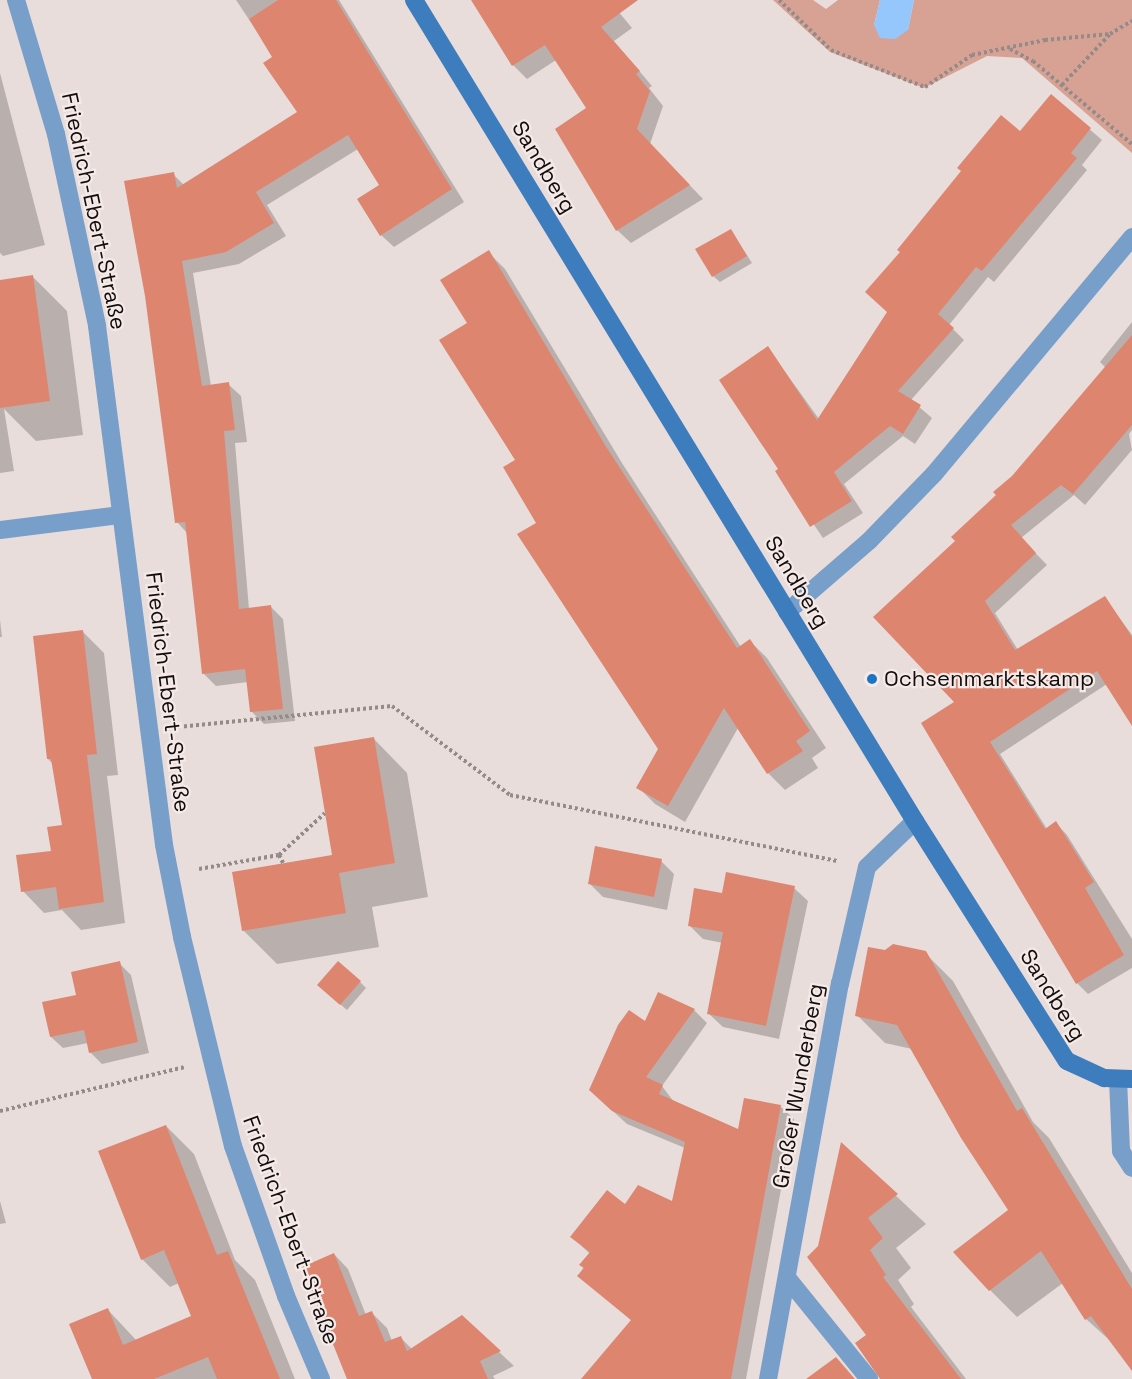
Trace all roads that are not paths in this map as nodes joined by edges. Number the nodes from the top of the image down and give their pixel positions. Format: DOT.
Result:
graph roads {
  1 [pos="16,0"];
  2 [pos="414,0"];
  3 [pos="1132,237"];
  4 [pos="121,515"];
  5 [pos="0,530"];
  6 [pos="787,612"];
  7 [pos="915,821"];
  8 [pos="1125,1079"];
  9 [pos="1132,1168"];
  10 [pos="788,1279"];
  11 [pos="321,1379"];
  12 [pos="768,1379"];
  13 [pos="869,1379"];
  1 -- 4 [label="street, Friedrich-Ebert-Straße"];
  2 -- 6 [label="main road, Sandberg"];
  3 -- 6 [label="street"];
  4 -- 5 [label="street"];
  4 -- 11 [label="street, Friedrich-Ebert-Straße"];
  6 -- 7 [label="main road, Sandberg"];
  7 -- 8 [label="main road, Sandberg"];
  7 -- 10 [label="street, Großer Wunderberg"];
  8 -- 9 [label="street, Sandberg"];
  10 -- 12 [label="street, Großer Wunderberg"];
  10 -- 13 [label="street"];
}
